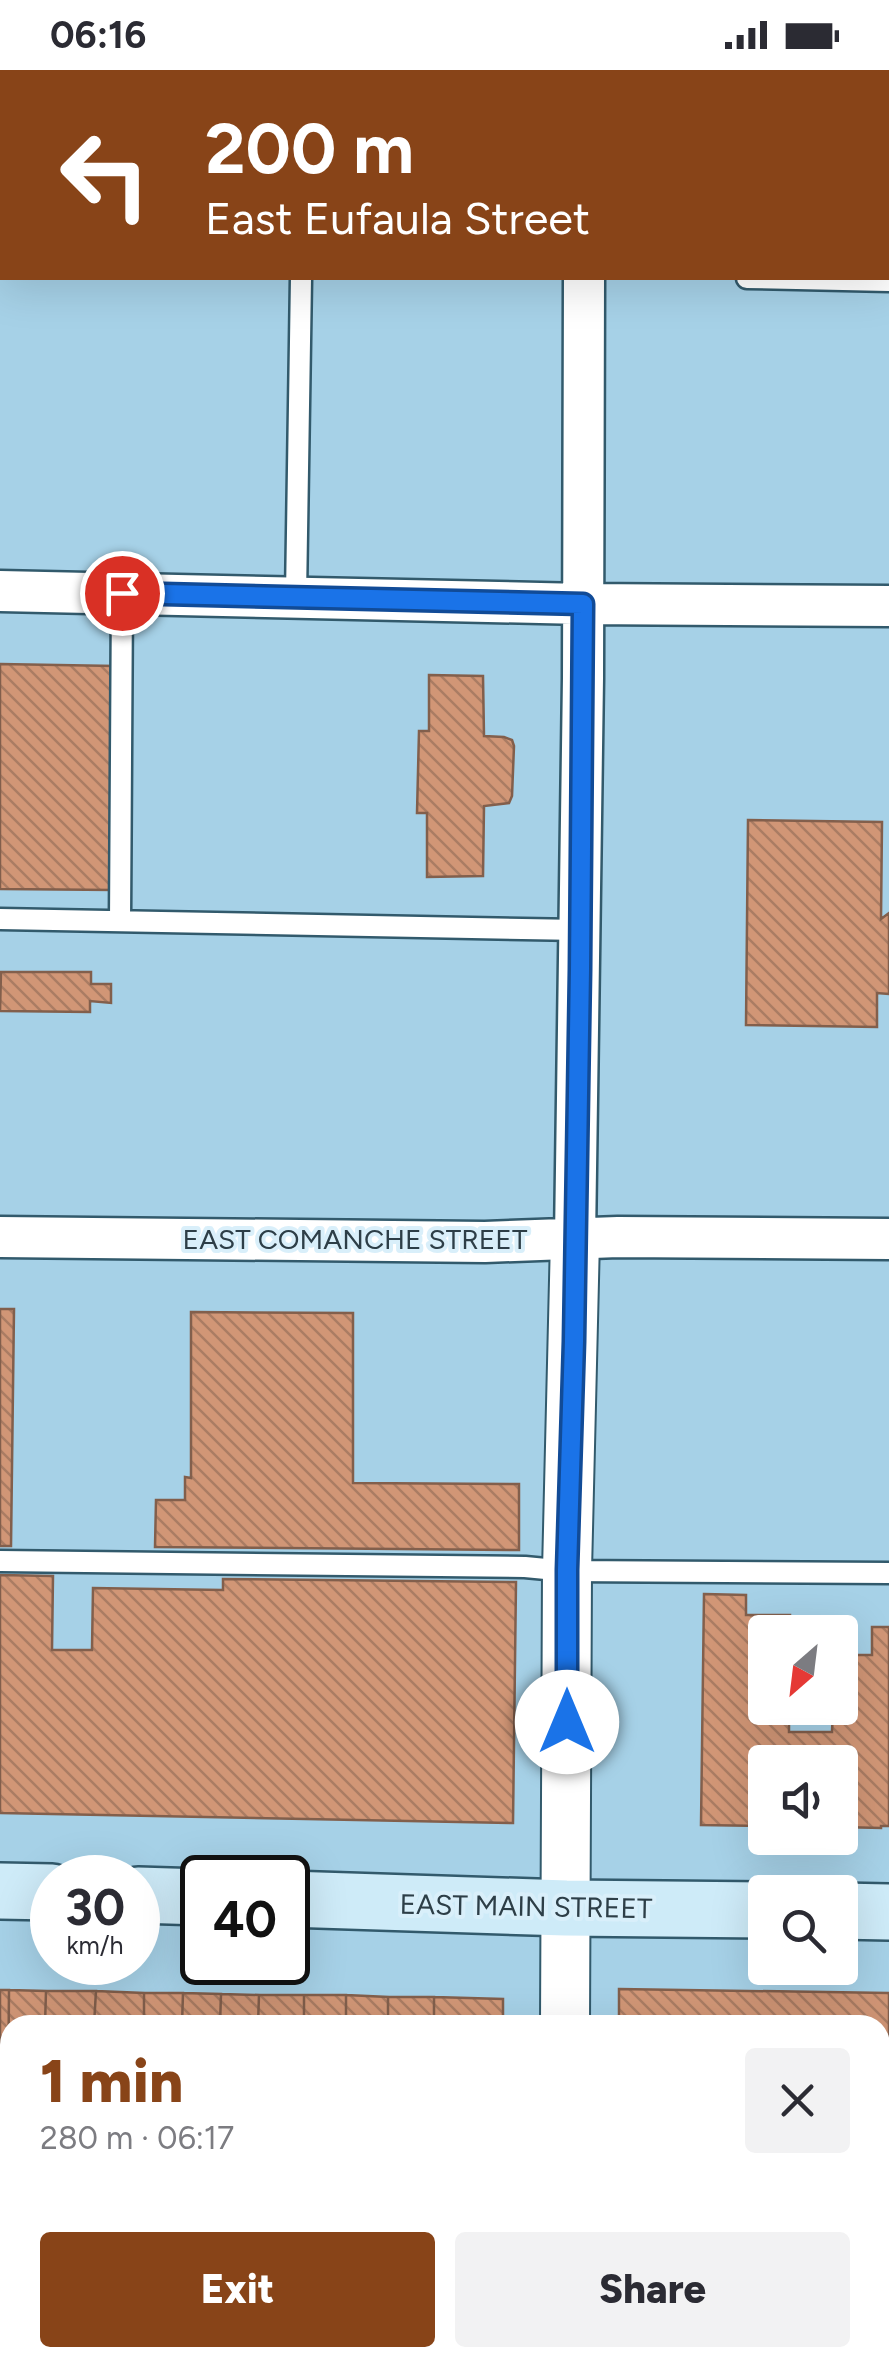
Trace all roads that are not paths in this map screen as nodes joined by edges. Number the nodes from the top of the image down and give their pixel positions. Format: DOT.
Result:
graph roads {
  1 [pos="301,280"];
  2 [pos="584,280"];
  3 [pos="842,280"];
  4 [pos="889,281"];
  5 [pos="0,591"];
  6 [pos="122,593"];
  7 [pos="296,596"];
  8 [pos="583,604"];
  9 [pos="889,606"];
  10 [pos="0,919"];
  11 [pos="120,921"];
  12 [pos="580,930"];
  13 [pos="0,1237"];
  14 [pos="889,1238"];
  15 [pos="575,1239"];
  16 [pos="0,1560"];
  17 [pos="567,1570"];
  18 [pos="889,1573"];
  19 [pos="0,1891"];
  20 [pos="30,1892"];
  21 [pos="310,1901"];
  22 [pos="566,1908"];
  23 [pos="748,1910"];
  24 [pos="858,1911"];
  25 [pos="889,1912"];
  26 [pos="565,2015"];
  1 -- 7 [label="lane"];
  2 -- 8 [label="street"];
  3 -- 4 [label="lane"];
  5 -- 6 [label="street"];
  6 -- 7 [label="street"];
  6 -- 11 [label="lane"];
  7 -- 8 [label="street"];
  8 -- 9 [label="street"];
  8 -- 12 [label="street"];
  10 -- 11 [label="lane"];
  11 -- 12 [label="lane"];
  12 -- 15 [label="street"];
  13 -- 15 [label="street, EAST COMANCHE STREET"];
  14 -- 15 [label="street, EAST COMANCHE STREET"];
  15 -- 17 [label="street"];
  16 -- 17 [label="lane"];
  17 -- 18 [label="lane"];
  17 -- 22 [label="street"];
  19 -- 20 [label="main road"];
  21 -- 22 [label="main road, EAST MAIN STREET"];
  22 -- 23 [label="main road, EAST MAIN STREET"];
  22 -- 26 [label="street"];
  24 -- 25 [label="main road"];
}
